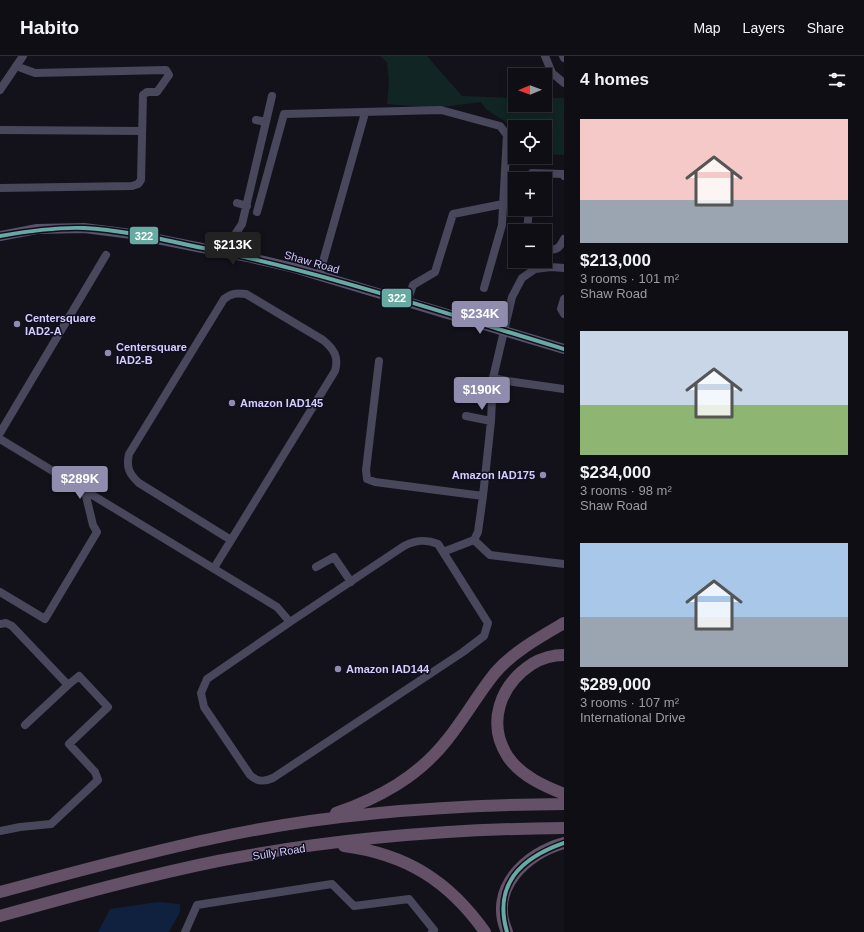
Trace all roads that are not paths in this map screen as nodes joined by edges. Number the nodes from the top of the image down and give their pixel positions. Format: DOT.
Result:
graph roads {
  1 [pos="23,56"];
  2 [pos="545,56"];
  3 [pos="16,66"];
  4 [pos="564,83"];
  5 [pos="0,90"];
  6 [pos="272,96"];
  7 [pos="365,113"];
  8 [pos="256,120"];
  9 [pos="266,122"];
  10 [pos="0,130"];
  11 [pos="142,131"];
  12 [pos="552,174"];
  13 [pos="564,176"];
  14 [pos="0,188"];
  15 [pos="237,203"];
  16 [pos="503,204"];
  17 [pos="247,206"];
  18 [pos="257,212"];
  19 [pos="0,236"];
  20 [pos="564,238"];
  21 [pos="552,250"];
  22 [pos="230,254"];
  23 [pos="106,255"];
  24 [pos="564,269"];
  25 [pos="319,276"];
  26 [pos="484,288"];
  27 [pos="564,299"];
  28 [pos="407,302"];
  29 [pos="564,314"];
  30 [pos="504,330"];
  31 [pos="564,349"];
  32 [pos="379,361"];
  33 [pos="494,378"];
  34 [pos="564,388"];
  35 [pos="466,416"];
  36 [pos="491,420"];
  37 [pos="0,433"];
  38 [pos="0,439"];
  39 [pos="85,492"];
  40 [pos="482,496"];
  41 [pos="231,540"];
  42 [pos="474,540"];
  43 [pos="443,552"];
  44 [pos="564,564"];
  45 [pos="316,567"];
  46 [pos="214,568"];
  47 [pos="351,582"];
  48 [pos="0,592"];
  49 [pos="290,622"];
  50 [pos="564,623"];
  51 [pos="0,624"];
  52 [pos="564,655"];
  53 [pos="68,685"];
  54 [pos="25,725"];
  55 [pos="564,794"];
  56 [pos="564,804"];
  57 [pos="306,823"];
  58 [pos="564,828"];
  59 [pos="0,831"];
  60 [pos="564,842"];
  61 [pos="325,844"];
  62 [pos="0,892"];
  63 [pos="0,916"];
  64 [pos="185,932"];
  65 [pos="432,932"];
  66 [pos="485,932"];
  67 [pos="507,932"];
  1 -- 3 [label="street"];
  2 -- 4 [label="street"];
  3 -- 5 [label="street"];
  3 -- 11 [label="street"];
  6 -- 9 [label="street"];
  7 -- 16 [label="street"];
  7 -- 18 [label="street"];
  7 -- 25 [label="street"];
  8 -- 9 [label="street"];
  9 -- 17 [label="street"];
  10 -- 11 [label="street"];
  11 -- 14 [label="street"];
  12 -- 13 [label="street"];
  15 -- 17 [label="street"];
  16 -- 26 [label="street"];
  16 -- 28 [label="street"];
  17 -- 22 [label="street"];
  19 -- 22 [label="main road, Shaw Road"];
  20 -- 21 [label="street"];
  22 -- 25 [label="main road, Shaw Road"];
  23 -- 37 [label="street"];
  24 -- 30 [label="street"];
  25 -- 28 [label="main road, Shaw Road"];
  27 -- 29 [label="street"];
  28 -- 30 [label="main road, Shaw Road"];
  30 -- 31 [label="main road, Shaw Road"];
  30 -- 33 [label="street"];
  32 -- 40 [label="street"];
  33 -- 34 [label="street"];
  33 -- 36 [label="street"];
  35 -- 36 [label="street"];
  36 -- 40 [label="street"];
  38 -- 39 [label="street"];
  39 -- 46 [label="street"];
  39 -- 48 [label="street"];
  40 -- 42 [label="street"];
  41 -- 41 [label="street"];
  41 -- 46 [label="street"];
  42 -- 43 [label="street"];
  42 -- 44 [label="street"];
  43 -- 47 [label="street"];
  43 -- 49 [label="street"];
  45 -- 47 [label="street"];
  46 -- 49 [label="street"];
  47 -- 49 [label="street"];
  50 -- 57 [label="highway"];
  51 -- 53 [label="street"];
  52 -- 55 [label="highway"];
  53 -- 54 [label="street"];
  53 -- 59 [label="street"];
  56 -- 57 [label="highway"];
  57 -- 62 [label="highway"];
  58 -- 61 [label="highway, Sully Road"];
  60 -- 67 [label="highway"];
  61 -- 63 [label="highway, Sully Road"];
  61 -- 66 [label="highway"];
  64 -- 65 [label="street"];
}
